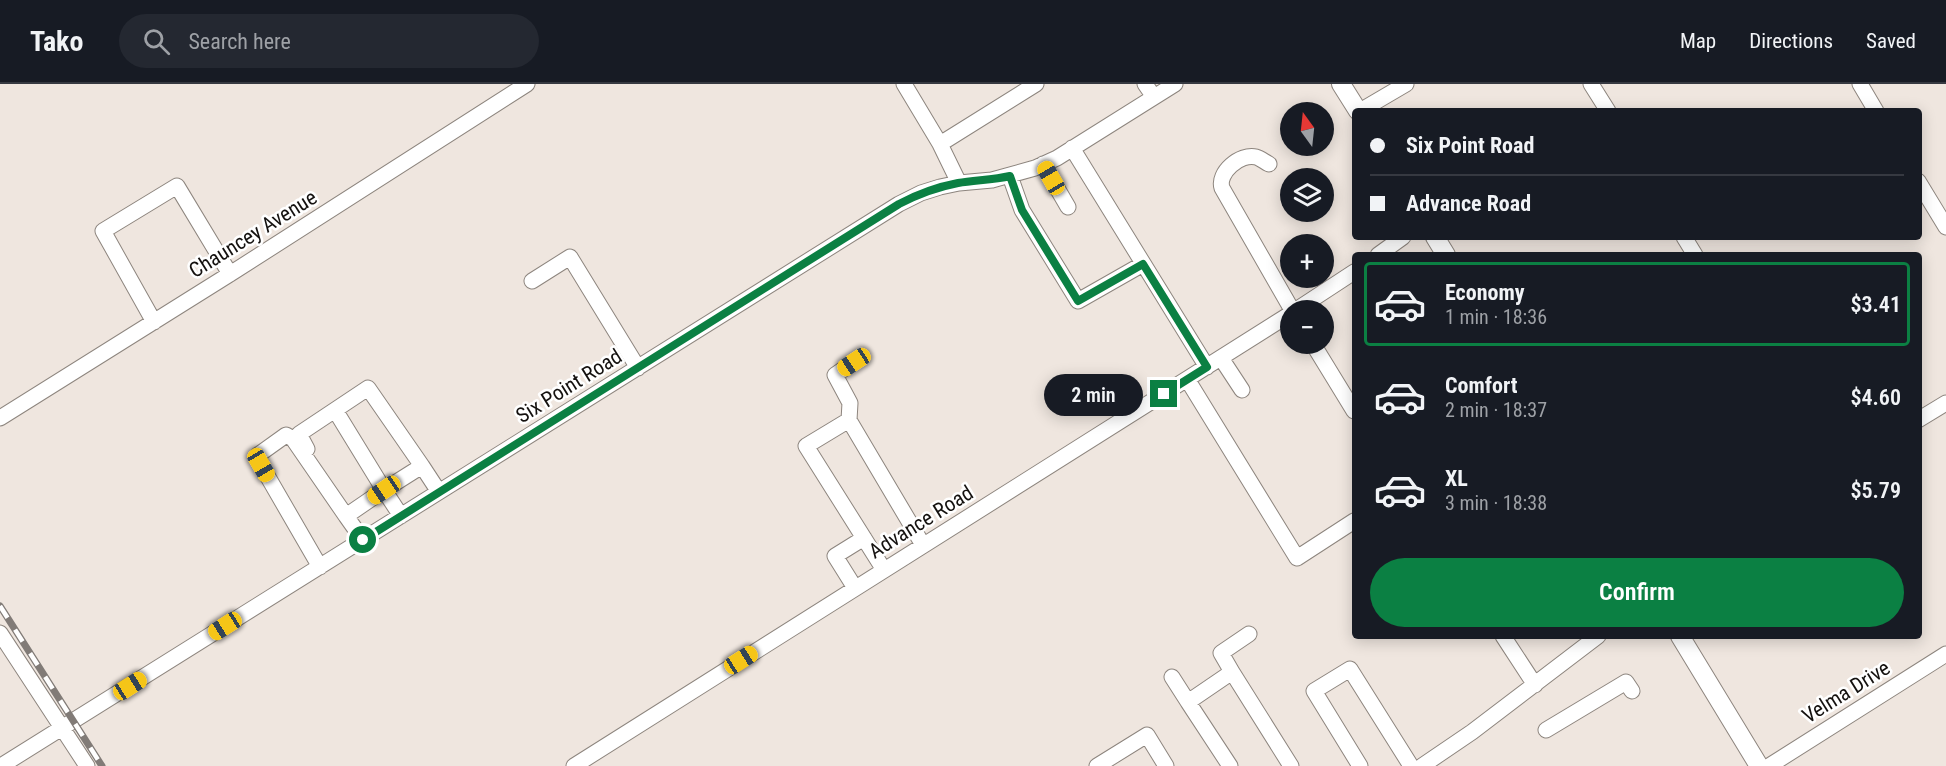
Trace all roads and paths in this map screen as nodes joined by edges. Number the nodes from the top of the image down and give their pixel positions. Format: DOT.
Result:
graph roads {
  1 [pos="527,84"];
  2 [pos="1036,84"];
  3 [pos="1145,84"];
  4 [pos="1175,84"];
  5 [pos="1341,84"];
  6 [pos="1406,84"];
  7 [pos="1591,84"];
  8 [pos="1860,84"];
  9 [pos="909,86"];
  10 [pos="1154,97"];
  11 [pos="1357,108"];
  12 [pos="1364,108"];
  13 [pos="1606,108"];
  14 [pos="1874,108"];
  15 [pos="940,144"];
  16 [pos="1072,148"];
  17 [pos="1043,164"];
  18 [pos="1269,164"];
  19 [pos="1010,176"];
  20 [pos="959,183"];
  21 [pos="1922,187"];
  22 [pos="1068,207"];
  23 [pos="1946,226"];
  24 [pos="1399,240"];
  25 [pos="1382,252"];
  26 [pos="1143,264"];
  27 [pos="1352,273"];
  28 [pos="230,274"];
  29 [pos="531,281"];
  30 [pos="1288,300"];
  31 [pos="1310,300"];
  32 [pos="1280,320"];
  33 [pos="154,322"];
  34 [pos="1319,354"];
  35 [pos="1221,358"];
  36 [pos="854,362"];
  37 [pos="1207,367"];
  38 [pos="638,368"];
  39 [pos="1187,379"];
  40 [pos="1242,390"];
  41 [pos="1946,403"];
  42 [pos="1352,408"];
  43 [pos="335,410"];
  44 [pos="0,418"];
  45 [pos="1922,418"];
  46 [pos="849,420"];
  47 [pos="422,466"];
  48 [pos="320,479"];
  49 [pos="384,490"];
  50 [pos="439,492"];
  51 [pos="346,516"];
  52 [pos="401,516"];
  53 [pos="1352,521"];
  54 [pos="864,538"];
  55 [pos="363,540"];
  56 [pos="924,545"];
  57 [pos="320,567"];
  58 [pos="884,570"];
  59 [pos="855,588"];
  60 [pos="0,633"];
  61 [pos="1249,634"];
  62 [pos="1505,639"];
  63 [pos="1594,639"];
  64 [pos="1682,639"];
  65 [pos="1946,654"];
  66 [pos="1232,672"];
  67 [pos="1172,677"];
  68 [pos="1535,685"];
  69 [pos="1629,686"];
  70 [pos="1188,702"];
  71 [pos="63,727"];
  72 [pos="1544,727"];
  73 [pos="2,766"];
  74 [pos="87,766"];
  75 [pos="574,766"];
  76 [pos="1097,766"];
  77 [pos="1166,766"];
  78 [pos="1230,766"];
  79 [pos="1291,766"];
  80 [pos="1360,766"];
  81 [pos="1411,766"];
  82 [pos="1422,766"];
  83 [pos="1760,766"];
  84 [pos="1769,766"];
  1 -- 28 [label="street, Chauncey Avenue"];
  2 -- 15 [label="street"];
  3 -- 10 [label="street"];
  4 -- 10 [label="street, Six Point Road"];
  5 -- 11 [label="main road"];
  6 -- 12 [label="street"];
  7 -- 13 [label="street"];
  8 -- 14 [label="street"];
  9 -- 15 [label="street"];
  10 -- 16 [label="street, Six Point Road"];
  15 -- 20 [label="street"];
  16 -- 17 [label="street, Six Point Road"];
  16 -- 26 [label="street"];
  17 -- 19 [label="street, Six Point Road"];
  17 -- 22 [label="street"];
  18 -- 30 [label="street"];
  19 -- 20 [label="street, Six Point Road"];
  19 -- 26 [label="street"];
  20 -- 38 [label="street, Six Point Road"];
  21 -- 23 [label="street"];
  24 -- 25 [label="street"];
  26 -- 37 [label="street"];
  27 -- 31 [label="street"];
  28 -- 33 [label="street, Chauncey Avenue"];
  28 -- 33 [label="street"];
  29 -- 38 [label="street"];
  32 -- 35 [label="street, Advance Road"];
  33 -- 44 [label="street, Chauncey Avenue"];
  34 -- 42 [label="street"];
  35 -- 37 [label="street, Advance Road"];
  35 -- 40 [label="street"];
  36 -- 46 [label="street"];
  37 -- 39 [label="street, Advance Road"];
  38 -- 50 [label="street, Six Point Road"];
  39 -- 53 [label="street"];
  39 -- 56 [label="street, Advance Road"];
  41 -- 45 [label="street"];
  43 -- 47 [label="street"];
  43 -- 48 [label="street"];
  43 -- 49 [label="street"];
  46 -- 54 [label="street"];
  46 -- 56 [label="street"];
  47 -- 49 [label="street"];
  47 -- 50 [label="street"];
  48 -- 51 [label="street"];
  48 -- 57 [label="street"];
  49 -- 51 [label="street"];
  49 -- 52 [label="street"];
  50 -- 52 [label="street, Six Point Road"];
  51 -- 55 [label="street"];
  52 -- 55 [label="street, Six Point Road"];
  54 -- 58 [label="street"];
  54 -- 59 [label="street"];
  55 -- 57 [label="street, Six Point Road"];
  56 -- 58 [label="street, Advance Road"];
  57 -- 71 [label="street, Six Point Road"];
  58 -- 59 [label="street, Advance Road"];
  59 -- 75 [label="street, Advance Road"];
  60 -- 71 [label="street"];
  61 -- 66 [label="street"];
  62 -- 68 [label="street"];
  63 -- 68 [label="street"];
  64 -- 83 [label="main road"];
  65 -- 84 [label="street, Velma Drive"];
  66 -- 70 [label="street"];
  66 -- 79 [label="street"];
  67 -- 70 [label="street"];
  68 -- 82 [label="street"];
  69 -- 72 [label="street"];
  70 -- 78 [label="street"];
  71 -- 73 [label="street, Six Point Road"];
  71 -- 74 [label="street"];
  76 -- 77 [label="street"];
  80 -- 81 [label="street"];
}
